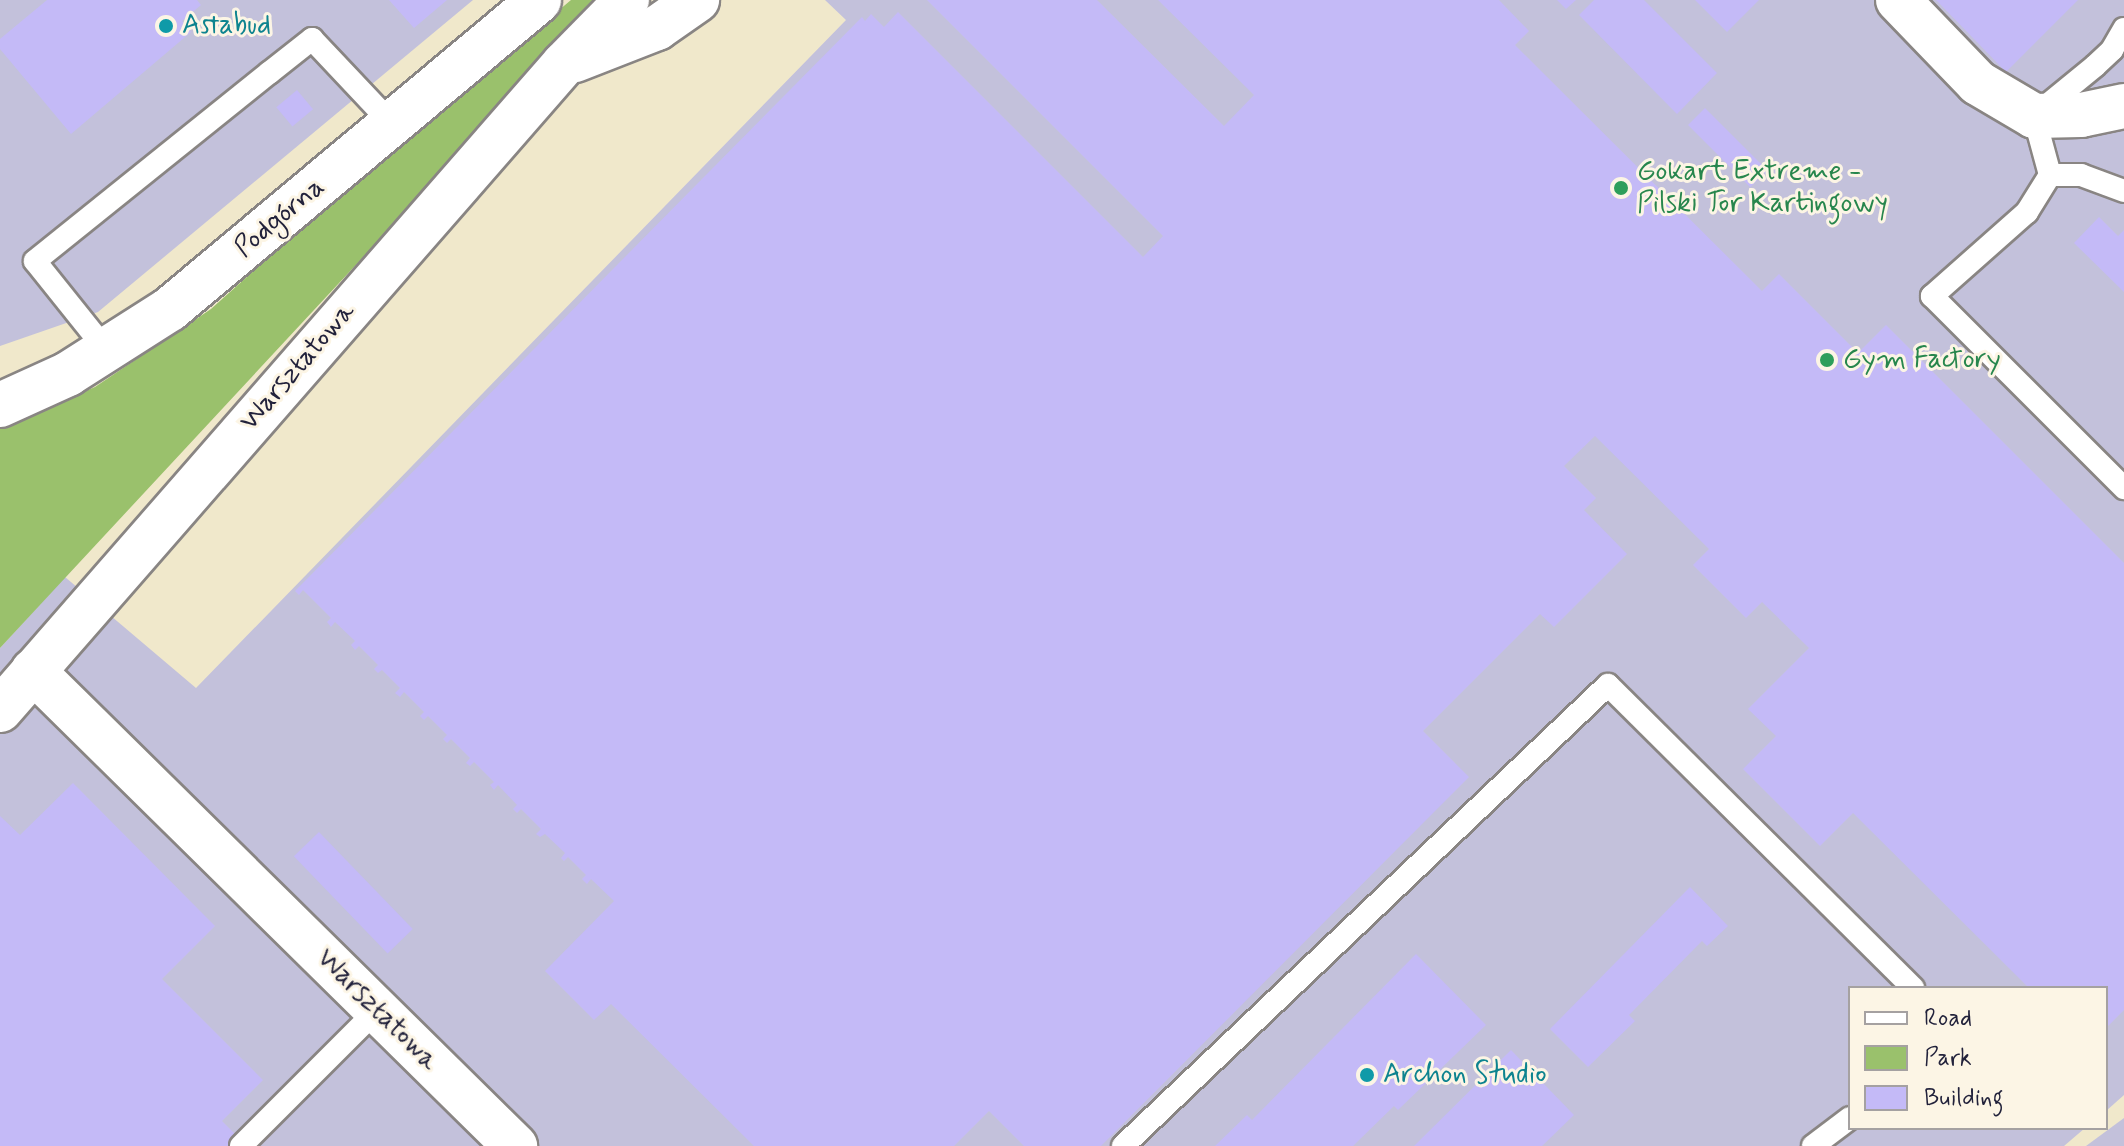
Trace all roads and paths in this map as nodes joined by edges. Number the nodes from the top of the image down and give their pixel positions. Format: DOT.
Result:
graph roads {
  1 [pos="539,0"];
  2 [pos="627,0"];
  3 [pos="697,0"];
  4 [pos="1898,0"];
  5 [pos="2124,29"];
  6 [pos="564,64"];
  7 [pos="2124,106"];
  8 [pos="2034,116"];
  9 [pos="392,124"];
  10 [pos="2050,175"];
  11 [pos="2124,191"];
  12 [pos="107,351"];
  13 [pos="0,405"];
  14 [pos="2124,488"];
  15 [pos="33,671"];
  16 [pos="0,710"];
  17 [pos="1911,986"];
  18 [pos="377,1010"];
  19 [pos="1848,1120"];
  20 [pos="241,1146"];
  21 [pos="515,1146"];
  22 [pos="1123,1146"];
  23 [pos="1813,1146"];
  1 -- 9 [label="street, Podgórna"];
  2 -- 6 [label="street, Warsztatowa"];
  3 -- 6 [label="street, Warsztatowa"];
  4 -- 8 [label="street"];
  5 -- 8 [label="lane"];
  6 -- 15 [label="street, Warsztatowa"];
  7 -- 8 [label="street"];
  8 -- 10 [label="lane"];
  9 -- 12 [label="street, Podgórna"];
  9 -- 12 [label="lane"];
  10 -- 11 [label="lane"];
  10 -- 14 [label="lane"];
  12 -- 13 [label="street, Podgórna"];
  15 -- 16 [label="street, Warsztatowa"];
  15 -- 18 [label="street, Warsztatowa"];
  17 -- 22 [label="lane"];
  18 -- 20 [label="lane"];
  18 -- 21 [label="street, Warsztatowa"];
  19 -- 23 [label="lane"];
}
